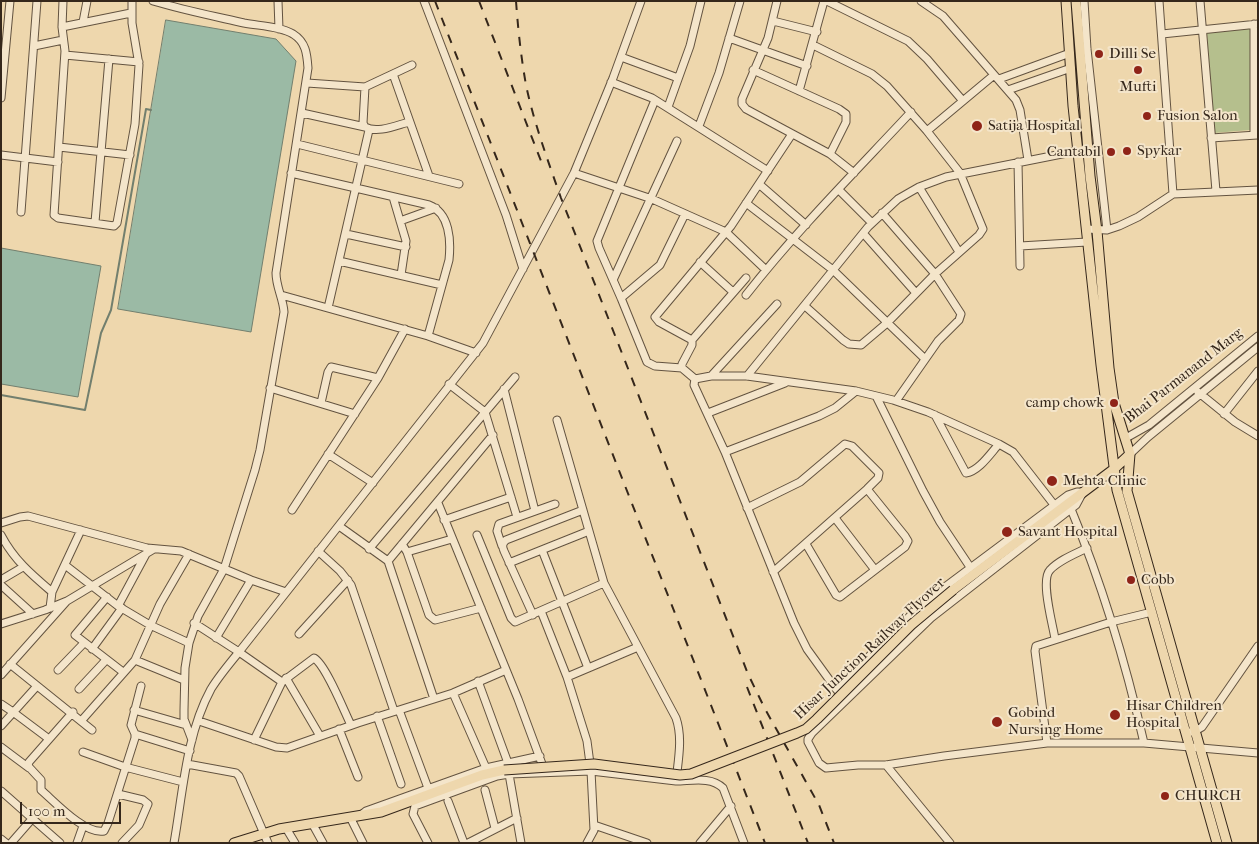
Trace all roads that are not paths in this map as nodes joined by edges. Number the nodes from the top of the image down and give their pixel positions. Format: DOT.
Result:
graph roads {
  1 [pos="10,1"];
  2 [pos="37,1"];
  3 [pos="63,1"];
  4 [pos="87,1"];
  5 [pos="132,1"];
  6 [pos="153,1"];
  7 [pos="278,1"];
  8 [pos="424,1"];
  9 [pos="641,1"];
  10 [pos="701,1"];
  11 [pos="740,1"];
  12 [pos="777,1"];
  13 [pos="825,1"];
  14 [pos="921,1"];
  15 [pos="1066,1"];
  16 [pos="1076,1"];
  17 [pos="1084,1"];
  18 [pos="1159,1"];
  19 [pos="1200,1"];
  20 [pos="132,13"];
  21 [pos="773,21"];
  22 [pos="83,22"];
  23 [pos="5,24"];
  24 [pos="1256,24"];
  25 [pos="62,27"];
  26 [pos="280,29"];
  27 [pos="1202,30"];
  28 [pos="817,32"];
  29 [pos="1162,34"];
  30 [pos="729,38"];
  31 [pos="63,40"];
  32 [pos="813,45"];
  33 [pos="34,46"];
  34 [pos="762,50"];
  35 [pos="1070,53"];
  36 [pos="65,55"];
  37 [pos="621,57"];
  38 [pos="109,59"];
  39 [pos="139,62"];
  40 [pos="412,65"];
  41 [pos="807,66"];
  42 [pos="1070,68"];
  43 [pos="753,70"];
  44 [pos="393,74"];
  45 [pos="996,77"];
  46 [pos="678,78"];
  47 [pos="611,82"];
  48 [pos="307,83"];
  49 [pos="365,87"];
  50 [pos="799,90"];
  51 [pos="1008,90"];
  52 [pos="1,98"];
  53 [pos="655,100"];
  54 [pos="963,101"];
  55 [pos="668,108"];
  56 [pos="911,112"];
  57 [pos="302,113"];
  58 [pos="410,122"];
  59 [pos="699,126"];
  60 [pos="367,128"];
  61 [pos="927,131"];
  62 [pos="792,134"];
  63 [pos="1256,135"];
  64 [pos="1211,138"];
  65 [pos="677,141"];
  66 [pos="296,144"];
  67 [pos="59,147"];
  68 [pos="1087,149"];
  69 [pos="1078,150"];
  70 [pos="102,152"];
  71 [pos="830,154"];
  72 [pos="1,155"];
  73 [pos="130,155"];
  74 [pos="26,158"];
  75 [pos="1028,160"];
  76 [pos="363,161"];
  77 [pos="58,162"];
  78 [pos="1018,162"];
  79 [pos="768,171"];
  80 [pos="292,173"];
  81 [pos="574,173"];
  82 [pos="854,173"];
  83 [pos="960,174"];
  84 [pos="429,176"];
  85 [pos="459,184"];
  86 [pos="759,184"];
  87 [pos="919,187"];
  88 [pos="618,188"];
  89 [pos="356,189"];
  90 [pos="839,190"];
  91 [pos="1258,190"];
  92 [pos="1216,191"];
  93 [pos="1173,194"];
  94 [pos="393,197"];
  95 [pos="652,199"];
  96 [pos="746,203"];
  97 [pos="436,208"];
  98 [pos="21,212"];
  99 [pos="882,213"];
  100 [pos="685,214"];
  101 [pos="400,221"];
  102 [pos="95,222"];
  103 [pos="872,223"];
  104 [pos="806,225"];
  105 [pos="1086,229"];
  106 [pos="1107,230"];
  107 [pos="1097,231"];
  108 [pos="726,232"];
  109 [pos="863,233"];
  110 [pos="346,234"];
  111 [pos="793,240"];
  112 [pos="1088,242"];
  113 [pos="1020,246"];
  114 [pos="406,247"];
  115 [pos="959,252"];
  116 [pos="339,261"];
  117 [pos="700,262"];
  118 [pos="1020,266"];
  119 [pos="523,269"];
  120 [pos="766,270"];
  121 [pos="833,270"];
  122 [pos="936,274"];
  123 [pos="401,275"];
  124 [pos="746,278"];
  125 [pos="613,280"];
  126 [pos="442,285"];
  127 [pos="733,292"];
  128 [pos="916,293"];
  129 [pos="281,295"];
  130 [pos="746,295"];
  131 [pos="622,298"];
  132 [pos="778,304"];
  133 [pos="805,306"];
  134 [pos="328,308"];
  135 [pos="887,323"];
  136 [pos="405,329"];
  137 [pos="428,336"];
  138 [pos="1258,336"];
  139 [pos="692,340"];
  140 [pos="1258,348"];
  141 [pos="476,352"];
  142 [pos="925,359"];
  143 [pos="682,368"];
  144 [pos="1258,371"];
  145 [pos="711,376"];
  146 [pos="747,376"];
  147 [pos="515,377"];
  148 [pos="378,378"];
  149 [pos="695,379"];
  150 [pos="785,382"];
  151 [pos="449,384"];
  152 [pos="270,388"];
  153 [pos="1194,388"];
  154 [pos="504,390"];
  155 [pos="856,391"];
  156 [pos="1200,395"];
  157 [pos="876,396"];
  158 [pos="896,401"];
  159 [pos="321,403"];
  160 [pos="486,412"];
  161 [pos="708,413"];
  162 [pos="355,414"];
  163 [pos="1224,414"];
  164 [pos="935,415"];
  165 [pos="557,420"];
  166 [pos="493,435"];
  167 [pos="1258,436"];
  168 [pos="1126,438"];
  169 [pos="999,444"];
  170 [pos="725,452"];
  171 [pos="328,454"];
  172 [pos="1130,454"];
  173 [pos="1114,469"];
  174 [pos="374,483"];
  175 [pos="867,489"];
  176 [pos="1083,492"];
  177 [pos="511,498"];
  178 [pos="438,503"];
  179 [pos="555,504"];
  180 [pos="1054,506"];
  181 [pos="747,508"];
  182 [pos="1072,509"];
  183 [pos="292,510"];
  184 [pos="583,510"];
  185 [pos="535,511"];
  186 [pos="517,517"];
  187 [pos="835,518"];
  188 [pos="444,520"];
  189 [pos="1,523"];
  190 [pos="339,526"];
  191 [pos="81,530"];
  192 [pos="589,531"];
  193 [pos="1,535"];
  194 [pos="477,535"];
  195 [pos="452,539"];
  196 [pos="402,544"];
  197 [pos="806,544"];
  198 [pos="502,546"];
  199 [pos="1087,548"];
  200 [pos="154,549"];
  201 [pos="369,549"];
  202 [pos="542,550"];
  203 [pos="318,551"];
  204 [pos="407,552"];
  205 [pos="146,554"];
  206 [pos="189,554"];
  207 [pos="388,561"];
  208 [pos="509,563"];
  209 [pos="65,565"];
  210 [pos="23,567"];
  211 [pos="970,567"];
  212 [pos="224,569"];
  213 [pos="875,570"];
  214 [pos="773,572"];
  215 [pos="1,580"];
  216 [pos="251,580"];
  217 [pos="348,580"];
  218 [pos="604,583"];
  219 [pos="1,586"];
  220 [pos="92,586"];
  221 [pos="52,592"];
  222 [pos="286,592"];
  223 [pos="107,597"];
  224 [pos="67,601"];
  225 [pos="562,602"];
  226 [pos="120,607"];
  227 [pos="50,608"];
  228 [pos="481,608"];
  229 [pos="542,611"];
  230 [pos="1152,612"];
  231 [pos="33,614"];
  232 [pos="533,615"];
  233 [pos="1111,622"];
  234 [pos="1,624"];
  235 [pos="194,624"];
  236 [pos="150,625"];
  237 [pos="299,634"];
  238 [pos="216,638"];
  239 [pos="1055,639"];
  240 [pos="84,643"];
  241 [pos="189,643"];
  242 [pos="1258,646"];
  243 [pos="638,647"];
  244 [pos="92,649"];
  245 [pos="239,652"];
  246 [pos="106,660"];
  247 [pos="135,660"];
  248 [pos="10,664"];
  249 [pos="588,668"];
  250 [pos="58,670"];
  251 [pos="506,670"];
  252 [pos="123,672"];
  253 [pos="1,674"];
  254 [pos="567,677"];
  255 [pos="184,680"];
  256 [pos="284,680"];
  257 [pos="478,681"];
  258 [pos="37,686"];
  259 [pos="141,686"];
  260 [pos="79,688"];
  261 [pos="836,689"];
  262 [pos="453,693"];
  263 [pos="434,699"];
  264 [pos="846,699"];
  265 [pos="1,704"];
  266 [pos="134,710"];
  267 [pos="396,710"];
  268 [pos="14,712"];
  269 [pos="72,712"];
  270 [pos="377,716"];
  271 [pos="82,720"];
  272 [pos="199,720"];
  273 [pos="186,725"];
  274 [pos="351,725"];
  275 [pos="1,726"];
  276 [pos="339,729"];
  277 [pos="92,730"];
  278 [pos="1196,731"];
  279 [pos="1186,733"];
  280 [pos="135,734"];
  281 [pos="320,736"];
  282 [pos="48,739"];
  283 [pos="192,740"];
  284 [pos="254,740"];
  285 [pos="1047,743"];
  286 [pos="1144,743"];
  287 [pos="1,747"];
  288 [pos="1190,748"];
  289 [pos="1200,748"];
  290 [pos="190,751"];
  291 [pos="83,752"];
  292 [pos="1258,753"];
  293 [pos="540,756"];
  294 [pos="187,764"];
  295 [pos="886,765"];
  296 [pos="125,767"];
  297 [pos="486,768"];
  298 [pos="30,769"];
  299 [pos="507,769"];
  300 [pos="591,771"];
  301 [pos="545,772"];
  302 [pos="358,777"];
  303 [pos="676,781"];
  304 [pos="183,782"];
  305 [pos="401,784"];
  306 [pos="428,788"];
  307 [pos="486,790"];
  308 [pos="1,791"];
  309 [pos="118,794"];
  310 [pos="448,801"];
  311 [pos="731,806"];
  312 [pos="355,816"];
  313 [pos="517,818"];
  314 [pos="32,819"];
  315 [pos="312,823"];
  316 [pos="594,825"];
  317 [pos="83,826"];
  318 [pos="286,828"];
  319 [pos="495,828"];
  320 [pos="263,834"];
  321 [pos="1,839"];
  322 [pos="6,843"];
  323 [pos="12,843"];
  324 [pos="60,843"];
  325 [pos="77,843"];
  326 [pos="122,843"];
  327 [pos="174,843"];
  328 [pos="235,843"];
  329 [pos="268,843"];
  330 [pos="294,843"];
  331 [pos="323,843"];
  332 [pos="363,843"];
  333 [pos="428,843"];
  334 [pos="466,843"];
  335 [pos="521,843"];
  336 [pos="587,843"];
  337 [pos="647,843"];
  338 [pos="700,843"];
  339 [pos="744,843"];
  340 [pos="950,843"];
  341 [pos="1216,843"];
  342 [pos="1227,843"];
  1 -- 23 [label="street"];
  2 -- 33 [label="street"];
  3 -- 25 [label="street"];
  4 -- 22 [label="street"];
  5 -- 20 [label="street"];
  6 -- 26 [label="street"];
  7 -- 26 [label="street"];
  8 -- 119 [label="street"];
  9 -- 37 [label="street"];
  10 -- 46 [label="street"];
  11 -- 30 [label="street"];
  12 -- 21 [label="street"];
  13 -- 28 [label="street"];
  13 -- 54 [label="street"];
  14 -- 45 [label="street"];
  15 -- 35 [label="main road"];
  16 -- 68 [label="main road"];
  17 -- 106 [label="street"];
  18 -- 29 [label="street"];
  19 -- 27 [label="street"];
  20 -- 22 [label="street"];
  20 -- 39 [label="street"];
  21 -- 28 [label="street"];
  21 -- 34 [label="street"];
  22 -- 25 [label="street"];
  23 -- 52 [label="street"];
  24 -- 27 [label="street"];
  24 -- 63 [label="street"];
  25 -- 31 [label="street"];
  26 -- 48 [label="street"];
  27 -- 29 [label="street"];
  27 -- 64 [label="street"];
  28 -- 32 [label="street"];
  29 -- 93 [label="street"];
  30 -- 34 [label="street"];
  30 -- 59 [label="street"];
  31 -- 33 [label="street"];
  31 -- 36 [label="street"];
  32 -- 41 [label="street"];
  32 -- 56 [label="street"];
  33 -- 74 [label="street"];
  34 -- 41 [label="street"];
  34 -- 43 [label="street"];
  35 -- 42 [label="main road"];
  35 -- 45 [label="street"];
  36 -- 38 [label="street"];
  36 -- 67 [label="street"];
  37 -- 46 [label="street"];
  37 -- 47 [label="street"];
  38 -- 39 [label="street"];
  38 -- 70 [label="street"];
  39 -- 73 [label="street"];
  40 -- 44 [label="street"];
  41 -- 50 [label="street"];
  42 -- 51 [label="street"];
  42 -- 69 [label="main road"];
  43 -- 50 [label="street"];
  43 -- 62 [label="street"];
  44 -- 49 [label="street"];
  44 -- 58 [label="street"];
  45 -- 51 [label="street"];
  45 -- 54 [label="street"];
  46 -- 55 [label="street"];
  47 -- 53 [label="street"];
  47 -- 81 [label="street"];
  48 -- 49 [label="street"];
  48 -- 57 [label="street"];
  49 -- 60 [label="street"];
  50 -- 71 [label="street"];
  51 -- 75 [label="street"];
  53 -- 55 [label="street"];
  53 -- 88 [label="street"];
  54 -- 61 [label="street"];
  55 -- 59 [label="street"];
  56 -- 61 [label="street"];
  56 -- 82 [label="street"];
  57 -- 60 [label="street"];
  57 -- 66 [label="street"];
  58 -- 60 [label="street"];
  58 -- 84 [label="street"];
  59 -- 79 [label="street"];
  60 -- 76 [label="street"];
  61 -- 83 [label="street"];
  62 -- 71 [label="street"];
  62 -- 79 [label="street"];
  63 -- 64 [label="street"];
  64 -- 92 [label="street"];
  65 -- 95 [label="street"];
  66 -- 76 [label="street"];
  66 -- 80 [label="street"];
  67 -- 70 [label="street"];
  67 -- 77 [label="street"];
  68 -- 69 [label="street"];
  68 -- 107 [label="main road"];
  69 -- 75 [label="street"];
  69 -- 105 [label="main road"];
  70 -- 73 [label="street"];
  70 -- 102 [label="street"];
  71 -- 82 [label="street"];
  72 -- 74 [label="street"];
  73 -- 102 [label="street"];
  74 -- 77 [label="street"];
  74 -- 98 [label="street"];
  75 -- 78 [label="street"];
  76 -- 84 [label="street"];
  76 -- 89 [label="street"];
  77 -- 102 [label="street"];
  78 -- 83 [label="street"];
  78 -- 113 [label="street"];
  79 -- 86 [label="street"];
  80 -- 89 [label="street"];
  80 -- 129 [label="street"];
  81 -- 88 [label="street"];
  81 -- 119 [label="street"];
  82 -- 90 [label="street"];
  83 -- 87 [label="street"];
  83 -- 115 [label="street"];
  84 -- 85 [label="street"];
  86 -- 96 [label="street"];
  86 -- 104 [label="street"];
  87 -- 99 [label="street"];
  87 -- 115 [label="street"];
  88 -- 95 [label="street"];
  88 -- 125 [label="street"];
  89 -- 94 [label="street"];
  89 -- 110 [label="street"];
  90 -- 103 [label="street"];
  90 -- 104 [label="street"];
  91 -- 92 [label="street"];
  92 -- 93 [label="street"];
  93 -- 106 [label="street"];
  94 -- 97 [label="street"];
  94 -- 101 [label="street"];
  95 -- 100 [label="street"];
  95 -- 125 [label="street"];
  96 -- 108 [label="street"];
  96 -- 111 [label="street"];
  97 -- 101 [label="street"];
  97 -- 126 [label="street"];
  99 -- 103 [label="street"];
  99 -- 122 [label="street"];
  100 -- 108 [label="street"];
  100 -- 131 [label="street"];
  101 -- 114 [label="street"];
  103 -- 109 [label="street"];
  104 -- 111 [label="street"];
  105 -- 107 [label="street"];
  105 -- 112 [label="main road"];
  106 -- 107 [label="street"];
  107 -- 168 [label="main road"];
  108 -- 117 [label="street"];
  108 -- 120 [label="street"];
  109 -- 121 [label="street"];
  109 -- 128 [label="street"];
  110 -- 114 [label="street"];
  110 -- 116 [label="street"];
  111 -- 120 [label="street"];
  111 -- 121 [label="street"];
  112 -- 113 [label="street"];
  112 -- 173 [label="main road"];
  113 -- 118 [label="street"];
  114 -- 123 [label="street"];
  115 -- 122 [label="street"];
  116 -- 123 [label="street"];
  116 -- 134 [label="street"];
  117 -- 127 [label="street"];
  117 -- 139 [label="street"];
  119 -- 141 [label="street"];
  120 -- 130 [label="street"];
  121 -- 133 [label="street"];
  121 -- 135 [label="street"];
  122 -- 128 [label="street"];
  122 -- 142 [label="street"];
  123 -- 126 [label="street"];
  124 -- 127 [label="street"];
  125 -- 131 [label="street"];
  126 -- 137 [label="street"];
  127 -- 139 [label="street"];
  128 -- 135 [label="street"];
  129 -- 134 [label="street"];
  129 -- 152 [label="street"];
  131 -- 143 [label="street"];
  132 -- 145 [label="street"];
  133 -- 135 [label="street"];
  133 -- 146 [label="street"];
  134 -- 136 [label="street"];
  135 -- 142 [label="street"];
  136 -- 137 [label="street"];
  136 -- 148 [label="street"];
  137 -- 141 [label="street"];
  138 -- 153 [label="street, Bhai Parmanand Marg"];
  139 -- 143 [label="street"];
  140 -- 156 [label="street, Bhai Parmanand Marg"];
  141 -- 151 [label="street"];
  142 -- 158 [label="street"];
  143 -- 149 [label="street"];
  144 -- 163 [label="street"];
  145 -- 146 [label="street"];
  145 -- 149 [label="street"];
  146 -- 150 [label="street"];
  147 -- 154 [label="street"];
  148 -- 159 [label="street"];
  148 -- 162 [label="street"];
  149 -- 161 [label="street"];
  150 -- 155 [label="street"];
  150 -- 161 [label="street"];
  151 -- 160 [label="street"];
  151 -- 174 [label="street"];
  152 -- 159 [label="street"];
  152 -- 212 [label="street"];
  153 -- 156 [label="street"];
  153 -- 168 [label="street, Bhai Parmanand Marg"];
  154 -- 160 [label="street"];
  154 -- 185 [label="street"];
  155 -- 157 [label="street"];
  155 -- 170 [label="street"];
  156 -- 163 [label="street"];
  156 -- 172 [label="street, Bhai Parmanand Marg"];
  157 -- 158 [label="street"];
  157 -- 211 [label="street"];
  158 -- 164 [label="street"];
  159 -- 162 [label="street"];
  160 -- 166 [label="street"];
  160 -- 201 [label="street"];
  161 -- 170 [label="street"];
  162 -- 171 [label="street"];
  163 -- 167 [label="street"];
  164 -- 169 [label="street"];
  164 -- 169 [label="street"];
  165 -- 184 [label="street"];
  166 -- 177 [label="street"];
  166 -- 178 [label="street"];
  168 -- 172 [label="main road"];
  169 -- 180 [label="street"];
  170 -- 181 [label="street"];
  171 -- 174 [label="street"];
  171 -- 183 [label="street"];
  172 -- 173 [label="main road, Hisar Junction Railway Flyover"];
  172 -- 278 [label="main road"];
  173 -- 176 [label="main road, Hisar Junction Railway Flyover"];
  173 -- 230 [label="main road"];
  174 -- 190 [label="street"];
  175 -- 181 [label="street"];
  175 -- 187 [label="street"];
  175 -- 213 [label="street"];
  176 -- 180 [label="street"];
  176 -- 182 [label="street"];
  176 -- 299 [label="main road, Hisar Junction Railway Flyover, bridge"];
  177 -- 186 [label="street"];
  177 -- 188 [label="street"];
  178 -- 188 [label="street"];
  178 -- 196 [label="street"];
  179 -- 185 [label="street"];
  180 -- 211 [label="street"];
  181 -- 214 [label="street"];
  182 -- 199 [label="street"];
  182 -- 264 [label="street"];
  184 -- 192 [label="street"];
  184 -- 198 [label="street"];
  185 -- 186 [label="street"];
  186 -- 198 [label="street"];
  187 -- 197 [label="street"];
  187 -- 213 [label="street"];
  188 -- 195 [label="street"];
  189 -- 191 [label="street"];
  190 -- 201 [label="street"];
  190 -- 203 [label="street"];
  191 -- 200 [label="street"];
  191 -- 209 [label="street"];
  192 -- 202 [label="street"];
  192 -- 218 [label="street"];
  193 -- 210 [label="street"];
  194 -- 232 [label="street"];
  195 -- 204 [label="street"];
  195 -- 228 [label="street"];
  196 -- 204 [label="street"];
  196 -- 207 [label="street"];
  197 -- 213 [label="street"];
  197 -- 214 [label="street"];
  198 -- 208 [label="street"];
  199 -- 233 [label="street"];
  199 -- 239 [label="street"];
  200 -- 205 [label="street"];
  200 -- 206 [label="street"];
  201 -- 207 [label="street"];
  202 -- 208 [label="street"];
  202 -- 225 [label="street"];
  203 -- 217 [label="street"];
  203 -- 222 [label="street"];
  204 -- 228 [label="street"];
  205 -- 220 [label="street"];
  205 -- 226 [label="street"];
  206 -- 212 [label="street"];
  206 -- 236 [label="street"];
  207 -- 263 [label="street"];
  208 -- 232 [label="street"];
  209 -- 220 [label="street"];
  209 -- 221 [label="street"];
  210 -- 215 [label="street"];
  210 -- 221 [label="street"];
  211 -- 261 [label="street"];
  212 -- 216 [label="street"];
  212 -- 235 [label="street"];
  214 -- 261 [label="street"];
  216 -- 222 [label="street"];
  216 -- 238 [label="street"];
  217 -- 237 [label="street"];
  217 -- 267 [label="street"];
  218 -- 225 [label="street"];
  218 -- 243 [label="street"];
  219 -- 231 [label="street"];
  220 -- 223 [label="street"];
  220 -- 224 [label="street"];
  221 -- 227 [label="street"];
  222 -- 245 [label="street"];
  223 -- 226 [label="street"];
  223 -- 240 [label="street"];
  224 -- 227 [label="street"];
  224 -- 248 [label="street"];
  225 -- 229 [label="street"];
  225 -- 249 [label="street"];
  226 -- 236 [label="street"];
  226 -- 244 [label="street"];
  227 -- 231 [label="street"];
  228 -- 251 [label="street"];
  229 -- 232 [label="street"];
  229 -- 254 [label="street"];
  230 -- 233 [label="street"];
  230 -- 279 [label="main road"];
  231 -- 234 [label="street"];
  233 -- 239 [label="street"];
  233 -- 286 [label="street"];
  235 -- 238 [label="street"];
  235 -- 241 [label="street"];
  236 -- 241 [label="street"];
  236 -- 247 [label="street"];
  238 -- 245 [label="street"];
  239 -- 285 [label="street"];
  240 -- 244 [label="street"];
  240 -- 250 [label="street"];
  241 -- 255 [label="street"];
  242 -- 278 [label="street"];
  243 -- 249 [label="street"];
  243 -- 303 [label="street"];
  244 -- 246 [label="street"];
  245 -- 256 [label="street"];
  245 -- 272 [label="street"];
  246 -- 252 [label="street"];
  246 -- 260 [label="street"];
  247 -- 252 [label="street"];
  247 -- 255 [label="street"];
  248 -- 253 [label="street"];
  248 -- 258 [label="street"];
  249 -- 254 [label="street"];
  251 -- 257 [label="street"];
  251 -- 293 [label="street"];
  252 -- 271 [label="street"];
  254 -- 300 [label="street"];
  255 -- 273 [label="street"];
  256 -- 274 [label="street"];
  256 -- 281 [label="street"];
  256 -- 284 [label="street"];
  257 -- 262 [label="street"];
  257 -- 299 [label="street"];
  258 -- 268 [label="street"];
  258 -- 269 [label="street"];
  259 -- 266 [label="street"];
  261 -- 264 [label="street"];
  262 -- 263 [label="street"];
  262 -- 297 [label="street"];
  263 -- 267 [label="street"];
  264 -- 295 [label="street"];
  265 -- 268 [label="street"];
  266 -- 273 [label="street"];
  266 -- 280 [label="street"];
  267 -- 270 [label="street"];
  267 -- 306 [label="street"];
  268 -- 275 [label="street"];
  268 -- 282 [label="street"];
  269 -- 271 [label="street"];
  269 -- 282 [label="street"];
  270 -- 274 [label="street"];
  270 -- 305 [label="street"];
  271 -- 277 [label="street"];
  272 -- 283 [label="street"];
  272 -- 284 [label="street"];
  273 -- 283 [label="street"];
  274 -- 276 [label="street"];
  276 -- 281 [label="street"];
  276 -- 302 [label="street"];
  278 -- 279 [label="street"];
  278 -- 289 [label="main road"];
  279 -- 288 [label="main road"];
  280 -- 290 [label="street"];
  280 -- 296 [label="street"];
  281 -- 284 [label="street"];
  282 -- 298 [label="street"];
  283 -- 290 [label="street"];
  285 -- 286 [label="street"];
  285 -- 295 [label="street"];
  286 -- 288 [label="street"];
  287 -- 298 [label="street"];
  288 -- 289 [label="street"];
  288 -- 341 [label="main road"];
  289 -- 292 [label="street"];
  289 -- 342 [label="main road"];
  290 -- 294 [label="street"];
  291 -- 296 [label="street"];
  293 -- 299 [label="street"];
  293 -- 301 [label="street"];
  294 -- 304 [label="street"];
  294 -- 320 [label="street"];
  295 -- 340 [label="street"];
  296 -- 304 [label="street"];
  296 -- 309 [label="street"];
  297 -- 299 [label="street"];
  297 -- 306 [label="street"];
  298 -- 317 [label="street"];
  299 -- 301 [label="street"];
  299 -- 312 [label="main road, Hisar Junction Railway Flyover"];
  299 -- 313 [label="street"];
  299 -- 333 [label="street"];
  300 -- 301 [label="street"];
  300 -- 303 [label="street"];
  300 -- 316 [label="street"];
  303 -- 311 [label="street"];
  304 -- 327 [label="street"];
  306 -- 312 [label="street"];
  307 -- 319 [label="street"];
  308 -- 314 [label="street"];
  309 -- 317 [label="street"];
  309 -- 326 [label="street"];
  310 -- 334 [label="street"];
  311 -- 338 [label="street"];
  311 -- 339 [label="street"];
  312 -- 315 [label="main road, Hisar Junction Railway Flyover"];
  312 -- 332 [label="street"];
  313 -- 319 [label="street"];
  313 -- 335 [label="street"];
  314 -- 323 [label="street"];
  314 -- 324 [label="street"];
  315 -- 318 [label="main road, Hisar Junction Railway Flyover"];
  315 -- 331 [label="street"];
  316 -- 336 [label="street"];
  316 -- 337 [label="street"];
  317 -- 325 [label="street"];
  318 -- 320 [label="main road, Hisar Junction Railway Flyover"];
  318 -- 330 [label="street"];
  319 -- 334 [label="street"];
  320 -- 328 [label="main road, Hisar Junction Railway Flyover"];
  320 -- 329 [label="street"];
  321 -- 322 [label="street"];
}
